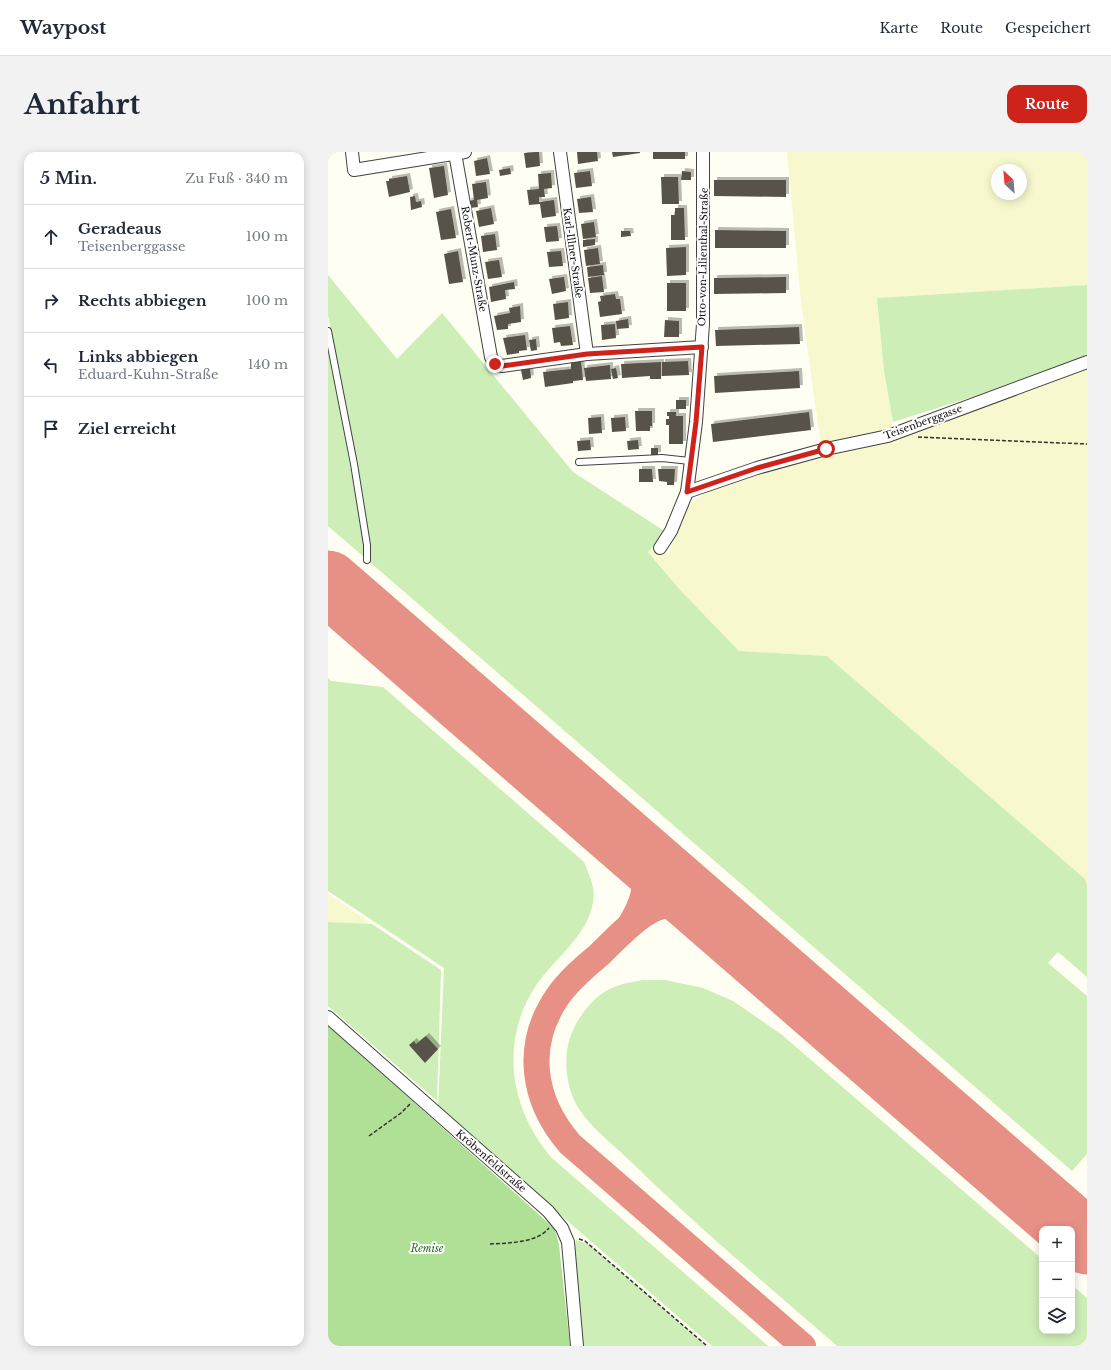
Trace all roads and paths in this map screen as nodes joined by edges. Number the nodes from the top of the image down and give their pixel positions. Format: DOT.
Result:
graph roads {
  1 [pos="352,152"];
  2 [pos="560,152"];
  3 [pos="703,152"];
  4 [pos="460,153"];
  5 [pos="328,331"];
  6 [pos="702,347"];
  7 [pos="587,354"];
  8 [pos="1087,362"];
  9 [pos="912,437"];
  10 [pos="1087,444"];
  11 [pos="690,461"];
  12 [pos="579,462"];
  13 [pos="687,492"];
  14 [pos="660,548"];
  15 [pos="367,560"];
  16 [pos="328,1017"];
  17 [pos="418,1097"];
  18 [pos="369,1136"];
  19 [pos="556,1221"];
  20 [pos="565,1236"];
  21 [pos="490,1244"];
  22 [pos="577,1346"];
  23 [pos="707,1346"];
  1 -- 4 [label="street"];
  2 -- 7 [label="street, Karl-Illner-Straße"];
  3 -- 6 [label="street, Otto-von-Lilienthal-Straße"];
  4 -- 7 [label="street, Robert-Munz-Straße"];
  5 -- 15 [label="lane"];
  6 -- 7 [label="street"];
  6 -- 11 [label="street, Otto-von-Lilienthal-Straße"];
  8 -- 13 [label="street, Teisenberggasse"];
  9 -- 10 [label="path"];
  11 -- 12 [label="lane"];
  11 -- 13 [label="street, Otto-von-Lilienthal-Straße"];
  13 -- 14 [label="street, Otto-von-Lilienthal-Straße"];
  16 -- 17 [label="street, Kröbenfeldstraße"];
  17 -- 18 [label="path"];
  17 -- 19 [label="street, Kröbenfeldstraße"];
  19 -- 20 [label="street, Kröbenfeldstraße"];
  19 -- 21 [label="path"];
  20 -- 22 [label="street, Kröbenfeldstraße"];
  20 -- 23 [label="path"];
}
